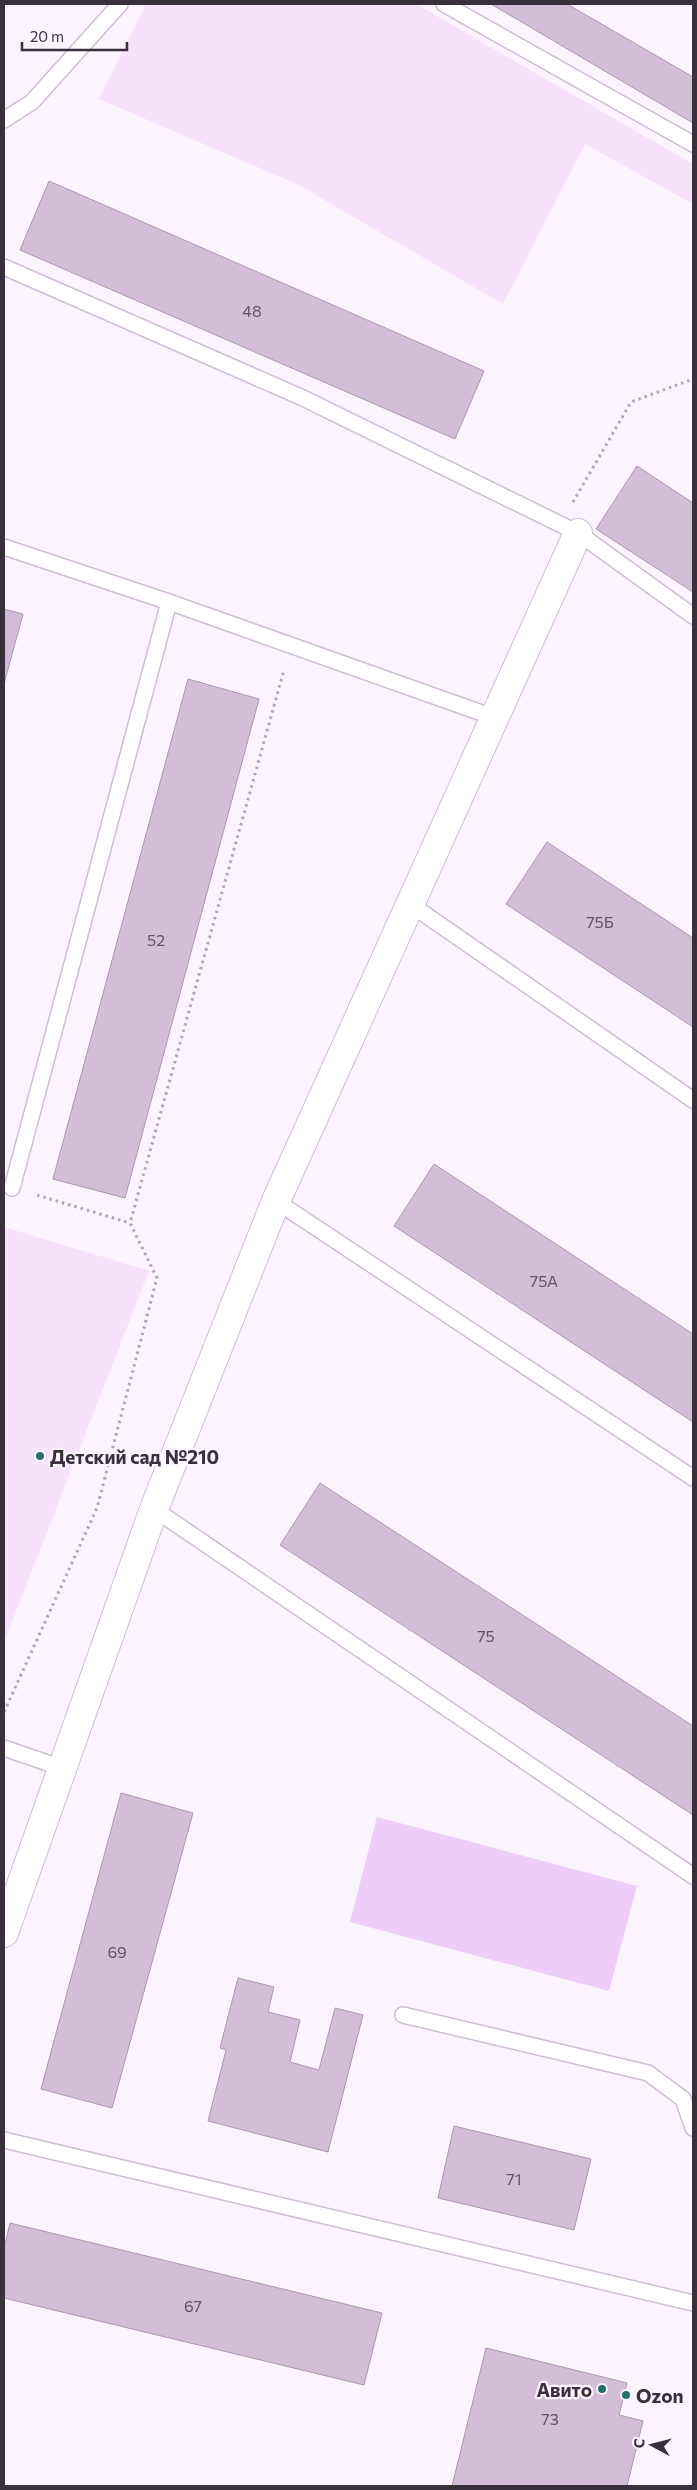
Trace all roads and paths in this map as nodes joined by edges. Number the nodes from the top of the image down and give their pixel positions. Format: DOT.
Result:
graph roads {
  1 [pos="120,4"];
  2 [pos="444,4"];
  3 [pos="4,120"];
  4 [pos="693,144"];
  5 [pos="4,267"];
  6 [pos="693,379"];
  7 [pos="569,528"];
  8 [pos="4,547"];
  9 [pos="169,602"];
  10 [pos="693,616"];
  11 [pos="291,645"];
  12 [pos="493,717"];
  13 [pos="410,904"];
  14 [pos="693,1100"];
  15 [pos="12,1188"];
  16 [pos="276,1201"];
  17 [pos="130,1223"];
  18 [pos="693,1478"];
  19 [pos="154,1508"];
  20 [pos="4,1712"];
  21 [pos="4,1748"];
  22 [pos="62,1768"];
  23 [pos="693,1876"];
  24 [pos="4,1933"];
  25 [pos="403,2015"];
  26 [pos="693,2128"];
  27 [pos="4,2140"];
  28 [pos="693,2303"];
  1 -- 3 [label="lane"];
  2 -- 4 [label="lane"];
  5 -- 7 [label="lane"];
  6 -- 7 [label="path"];
  7 -- 10 [label="lane"];
  7 -- 12 [label="street"];
  8 -- 9 [label="lane"];
  9 -- 11 [label="lane"];
  9 -- 15 [label="lane"];
  11 -- 12 [label="lane"];
  11 -- 17 [label="path"];
  12 -- 13 [label="street"];
  13 -- 14 [label="lane"];
  13 -- 16 [label="street"];
  15 -- 17 [label="path"];
  16 -- 18 [label="lane"];
  16 -- 19 [label="street"];
  17 -- 20 [label="path"];
  19 -- 22 [label="street"];
  19 -- 23 [label="lane"];
  21 -- 22 [label="lane"];
  22 -- 24 [label="street"];
  25 -- 26 [label="lane"];
  27 -- 28 [label="lane"];
}
